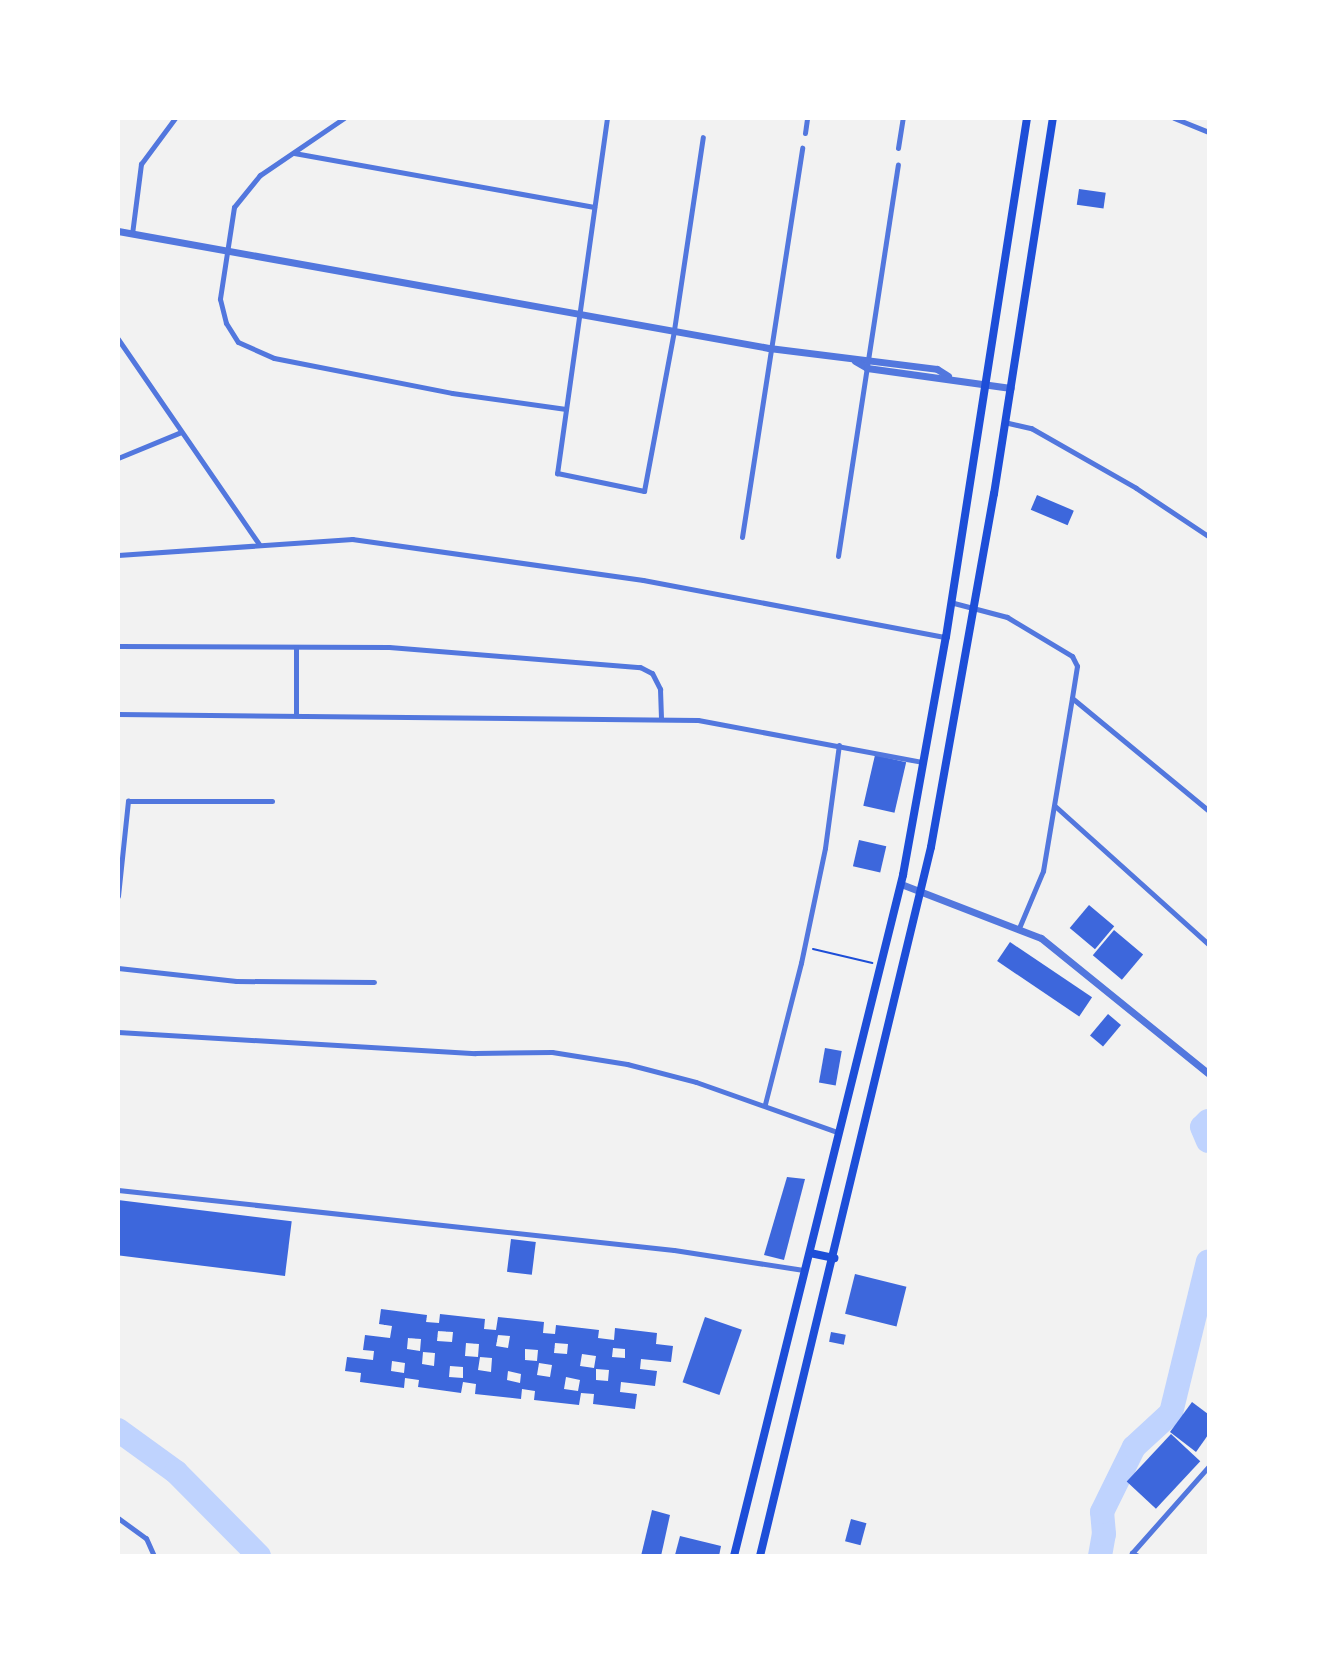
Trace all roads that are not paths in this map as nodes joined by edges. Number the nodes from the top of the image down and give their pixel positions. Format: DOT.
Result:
graph roads {
  1 [pos="175,118"];
  2 [pos="344,118"];
  3 [pos="607,118"];
  4 [pos="807,118"];
  5 [pos="903,118"];
  6 [pos="1027,118"];
  7 [pos="1053,118"];
  8 [pos="1174,118"];
  9 [pos="1209,132"];
  10 [pos="805,133"];
  11 [pos="703,137"];
  12 [pos="802,148"];
  13 [pos="898,148"];
  14 [pos="294,153"];
  15 [pos="898,165"];
  16 [pos="594,207"];
  17 [pos="118,231"];
  18 [pos="132,234"];
  19 [pos="226,253"];
  20 [pos="580,315"];
  21 [pos="674,330"];
  22 [pos="118,339"];
  23 [pos="769,348"];
  24 [pos="868,358"];
  25 [pos="855,361"];
  26 [pos="867,368"];
  27 [pos="948,376"];
  28 [pos="986,384"];
  29 [pos="1011,388"];
  30 [pos="566,409"];
  31 [pos="1005,422"];
  32 [pos="181,432"];
  33 [pos="118,458"];
  34 [pos="1209,536"];
  35 [pos="742,537"];
  36 [pos="259,544"];
  37 [pos="118,555"];
  38 [pos="838,556"];
  39 [pos="950,602"];
  40 [pos="975,607"];
  41 [pos="946,637"];
  42 [pos="118,646"];
  43 [pos="296,647"];
  44 [pos="1072,698"];
  45 [pos="118,714"];
  46 [pos="297,714"];
  47 [pos="661,718"];
  48 [pos="839,745"];
  49 [pos="923,762"];
  50 [pos="272,801"];
  51 [pos="1055,806"];
  52 [pos="1209,810"];
  53 [pos="901,884"];
  54 [pos="922,890"];
  55 [pos="118,896"];
  56 [pos="1019,928"];
  57 [pos="1209,944"];
  58 [pos="118,968"];
  59 [pos="374,982"];
  60 [pos="118,1032"];
  61 [pos="1209,1073"];
  62 [pos="765,1104"];
  63 [pos="837,1132"];
  64 [pos="118,1190"];
  65 [pos="810,1253"];
  66 [pos="834,1258"];
  67 [pos="803,1270"];
  68 [pos="1209,1467"];
  69 [pos="118,1518"];
  70 [pos="1135,1554"];
  71 [pos="154,1556"];
  72 [pos="734,1556"];
  73 [pos="760,1556"];
  1 -- 18 [label="street"];
  2 -- 14 [label="street"];
  3 -- 16 [label="street"];
  4 -- 10 [label="street"];
  5 -- 13 [label="street"];
  6 -- 28 [label="main road"];
  7 -- 29 [label="main road"];
  8 -- 9 [label="street"];
  11 -- 21 [label="street"];
  12 -- 23 [label="street"];
  14 -- 16 [label="street"];
  14 -- 19 [label="street"];
  15 -- 24 [label="street"];
  16 -- 20 [label="street"];
  17 -- 18 [label="street"];
  18 -- 19 [label="street"];
  19 -- 20 [label="street"];
  19 -- 30 [label="street"];
  20 -- 21 [label="street"];
  20 -- 30 [label="street"];
  21 -- 23 [label="street"];
  21 -- 30 [label="street"];
  22 -- 32 [label="street"];
  23 -- 25 [label="street"];
  23 -- 35 [label="street"];
  24 -- 25 [label="street"];
  24 -- 26 [label="street"];
  24 -- 27 [label="street"];
  25 -- 26 [label="street"];
  26 -- 27 [label="street"];
  26 -- 38 [label="street"];
  27 -- 28 [label="street"];
  28 -- 29 [label="street"];
  28 -- 39 [label="main road"];
  29 -- 31 [label="main road"];
  31 -- 34 [label="street"];
  31 -- 40 [label="main road"];
  32 -- 33 [label="street"];
  32 -- 36 [label="street"];
  36 -- 37 [label="street"];
  36 -- 41 [label="street"];
  39 -- 40 [label="street"];
  39 -- 41 [label="main road"];
  40 -- 44 [label="street"];
  40 -- 54 [label="main road"];
  41 -- 49 [label="main road"];
  42 -- 43 [label="street"];
  43 -- 46 [label="street"];
  43 -- 47 [label="street"];
  44 -- 51 [label="street"];
  44 -- 52 [label="street"];
  45 -- 46 [label="street"];
  46 -- 47 [label="street"];
  47 -- 48 [label="street"];
  48 -- 49 [label="street"];
  48 -- 62 [label="street"];
  49 -- 53 [label="main road"];
  50 -- 55 [label="street"];
  51 -- 56 [label="street"];
  51 -- 57 [label="street"];
  53 -- 54 [label="street"];
  53 -- 63 [label="main road"];
  54 -- 56 [label="street"];
  54 -- 66 [label="main road"];
  56 -- 61 [label="street"];
  58 -- 59 [label="street"];
  60 -- 62 [label="street"];
  62 -- 63 [label="street"];
  63 -- 65 [label="main road"];
  64 -- 67 [label="street"];
  65 -- 66 [label="main road"];
  65 -- 67 [label="main road"];
  66 -- 73 [label="main road"];
  67 -- 72 [label="main road"];
  68 -- 70 [label="street"];
  69 -- 71 [label="street"];
}
